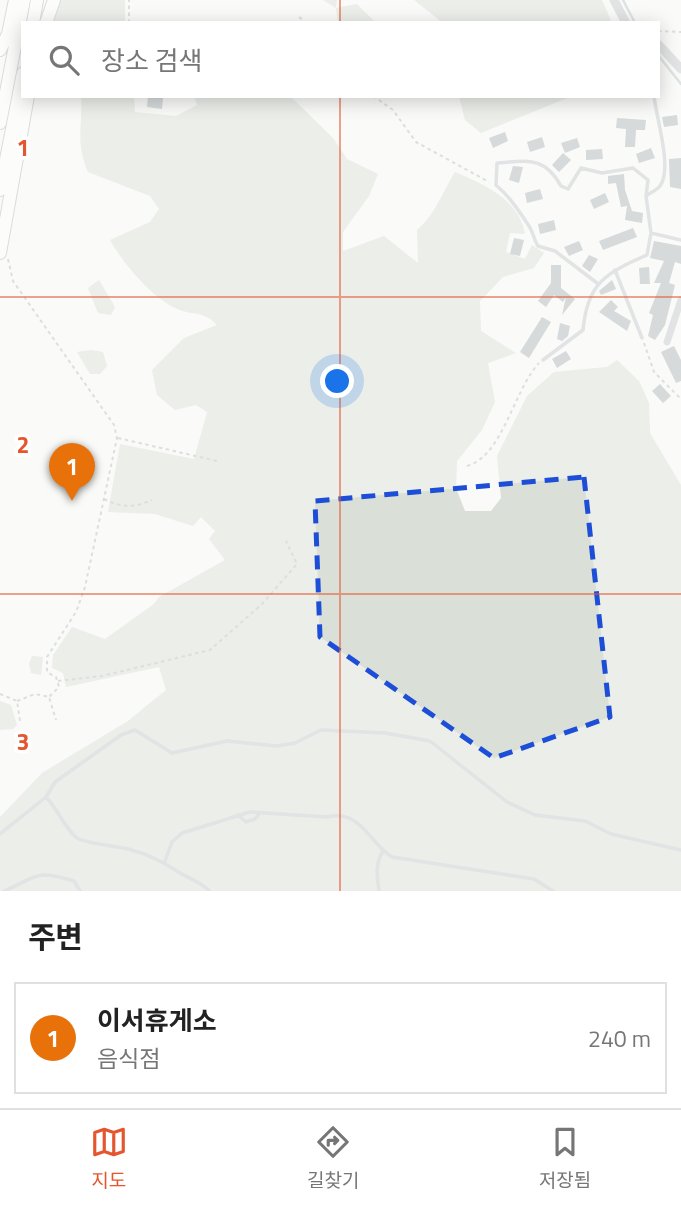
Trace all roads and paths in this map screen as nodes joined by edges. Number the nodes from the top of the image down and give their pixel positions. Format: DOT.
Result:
graph roads {
  1 [pos="15,0"];
  2 [pos="24,0"];
  3 [pos="37,0"];
  4 [pos="54,0"];
  5 [pos="129,0"];
  6 [pos="614,0"];
  7 [pos="299,17"];
  8 [pos="33,21"];
  9 [pos="47,21"];
  10 [pos="129,21"];
  11 [pos="304,21"];
  12 [pos="625,21"];
  13 [pos="660,31"];
  14 [pos="681,32"];
  15 [pos="660,46"];
  16 [pos="0,50"];
  17 [pos="681,69"];
  18 [pos="21,83"];
  19 [pos="28,98"];
  20 [pos="376,98"];
  21 [pos="654,98"];
  22 [pos="0,123"];
  23 [pos="496,186"];
  24 [pos="0,190"];
  25 [pos="646,196"];
  26 [pos="651,233"];
  27 [pos="681,240"];
  28 [pos="4,250"];
  29 [pos="615,270"];
  30 [pos="597,283"];
  31 [pos="681,300"];
  32 [pos="642,338"];
  33 [pos="667,342"];
  34 [pos="543,360"];
  35 [pos="681,399"];
  36 [pos="117,438"];
  37 [pos="217,461"];
  38 [pos="467,466"];
  39 [pos="103,499"];
  40 [pos="152,500"];
  41 [pos="286,541"];
  42 [pos="57,681"];
  43 [pos="0,694"];
  44 [pos="49,697"];
  45 [pos="17,701"];
  46 [pos="56,720"];
  47 [pos="20,721"];
  48 [pos="46,797"];
  49 [pos="260,813"];
  50 [pos="238,815"];
  51 [pos="0,834"];
  52 [pos="681,850"];
  53 [pos="383,851"];
  54 [pos="165,861"];
  55 [pos="4,891"];
  56 [pos="80,891"];
  57 [pos="209,891"];
  58 [pos="379,891"];
  59 [pos="553,891"];
  1 -- 16 [label="highway"];
  2 -- 22 [label="highway"];
  3 -- 8 [label="highway"];
  4 -- 9 [label="highway"];
  5 -- 10 [label="path"];
  6 -- 12 [label="street"];
  7 -- 11 [label="path"];
  13 -- 14 [label="path"];
  15 -- 17 [label="street"];
  18 -- 24 [label="highway"];
  19 -- 28 [label="highway"];
  20 -- 23 [label="path"];
  21 -- 25 [label="lane"];
  23 -- 25 [label="lane"];
  23 -- 30 [label="lane"];
  25 -- 26 [label="lane"];
  26 -- 27 [label="lane"];
  26 -- 29 [label="lane"];
  28 -- 36 [label="path"];
  29 -- 30 [label="lane"];
  29 -- 32 [label="lane"];
  30 -- 34 [label="lane"];
  31 -- 33 [label="street"];
  32 -- 35 [label="path"];
  34 -- 38 [label="path"];
  36 -- 37 [label="path"];
  36 -- 39 [label="path"];
  39 -- 40 [label="path"];
  39 -- 42 [label="path"];
  41 -- 42 [label="path"];
  42 -- 44 [label="path"];
  43 -- 45 [label="path"];
  44 -- 45 [label="path"];
  44 -- 46 [label="path"];
  45 -- 47 [label="path"];
  48 -- 51 [label="lane"];
  48 -- 52 [label="lane"];
  48 -- 54 [label="lane"];
  49 -- 50 [label="lane"];
  49 -- 50 [label="lane"];
  49 -- 53 [label="lane"];
  50 -- 54 [label="lane"];
  53 -- 58 [label="lane"];
  53 -- 59 [label="lane"];
  54 -- 57 [label="lane"];
  55 -- 56 [label="lane"];
}
